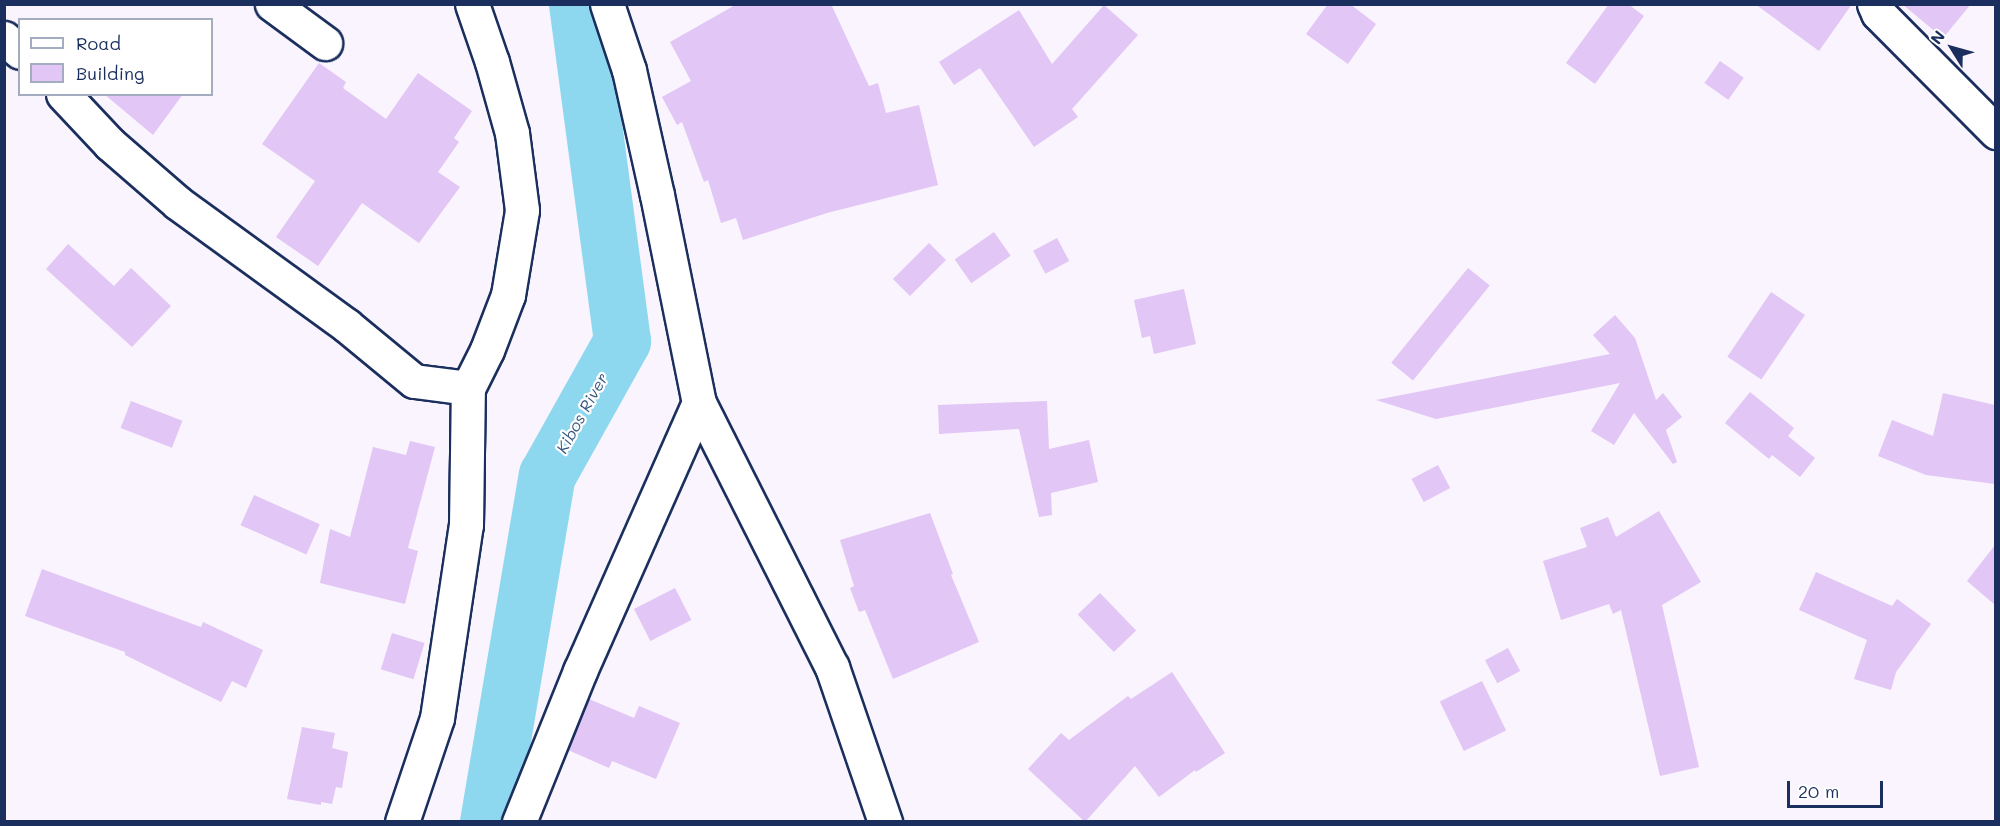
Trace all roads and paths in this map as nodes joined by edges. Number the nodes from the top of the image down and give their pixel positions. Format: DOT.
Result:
graph roads {
  1 [pos="272,4"];
  2 [pos="472,4"];
  3 [pos="606,4"];
  4 [pos="1874,4"];
  5 [pos="4,38"];
  6 [pos="325,43"];
  7 [pos="18,50"];
  8 [pos="65,96"];
  9 [pos="1995,132"];
  10 [pos="468,388"];
  11 [pos="699,403"];
  12 [pos="402,822"];
  13 [pos="519,822"];
  14 [pos="885,822"];
  1 -- 6 [label="street"];
  2 -- 10 [label="street"];
  3 -- 11 [label="street"];
  4 -- 9 [label="street"];
  5 -- 7 [label="street"];
  8 -- 10 [label="street"];
  10 -- 12 [label="street"];
  11 -- 13 [label="street"];
  11 -- 14 [label="street"];
}
